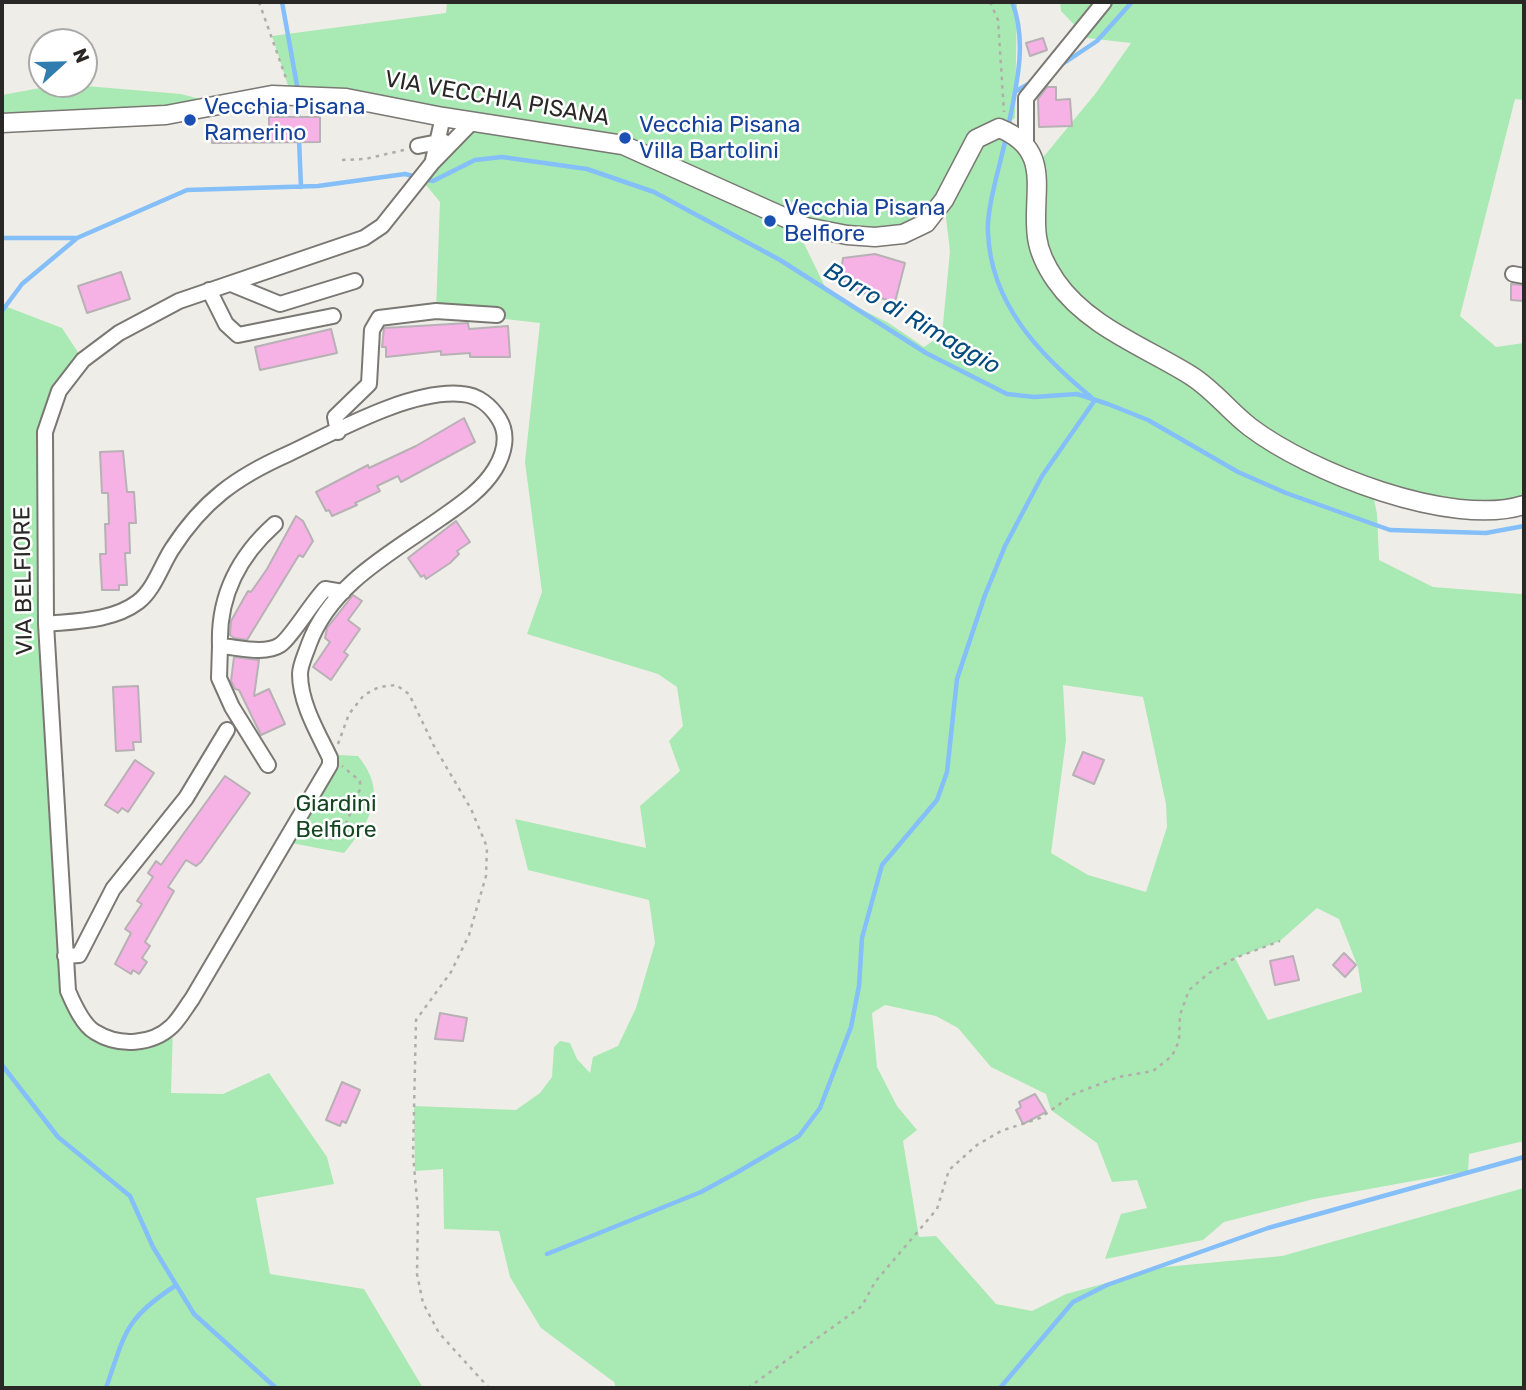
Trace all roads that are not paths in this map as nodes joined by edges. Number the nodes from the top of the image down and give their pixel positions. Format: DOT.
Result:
graph roads {
  1 [pos="1104,2"];
  2 [pos="443,117"];
  3 [pos="472,122"];
  4 [pos="2,123"];
  5 [pos="455,139"];
  6 [pos="437,142"];
  7 [pos="1026,144"];
  8 [pos="418,146"];
  9 [pos="433,162"];
  10 [pos="355,281"];
  11 [pos="231,284"];
  12 [pos="209,290"];
  13 [pos="497,315"];
  14 [pos="333,316"];
  15 [pos="338,432"];
  16 [pos="1524,505"];
  17 [pos="275,524"];
  18 [pos="343,592"];
  19 [pos="46,624"];
  20 [pos="220,646"];
  21 [pos="227,730"];
  22 [pos="268,765"];
  23 [pos="65,956"];
  1 -- 7 [label="street"];
  2 -- 3 [label="main road, VIA VECCHIA PISANA"];
  2 -- 4 [label="main road, VIA VECCHIA PISANA"];
  2 -- 6 [label="street, VIA BELFIORE"];
  3 -- 5 [label="street, VIA BELFIORE"];
  3 -- 7 [label="main road, VIA VECCHIA PISANA"];
  5 -- 6 [label="street"];
  5 -- 9 [label="street, VIA BELFIORE"];
  6 -- 8 [label="street"];
  6 -- 9 [label="street, VIA BELFIORE"];
  7 -- 16 [label="main road"];
  9 -- 11 [label="street, VIA BELFIORE"];
  10 -- 11 [label="street"];
  11 -- 12 [label="street, VIA BELFIORE"];
  12 -- 14 [label="street"];
  12 -- 19 [label="street, VIA BELFIORE"];
  13 -- 15 [label="street"];
  15 -- 18 [label="street"];
  15 -- 19 [label="street"];
  17 -- 20 [label="street"];
  18 -- 20 [label="street"];
  18 -- 23 [label="street, VIA BELFIORE"];
  19 -- 23 [label="street, VIA BELFIORE"];
  20 -- 22 [label="street"];
  21 -- 23 [label="street"];
}
